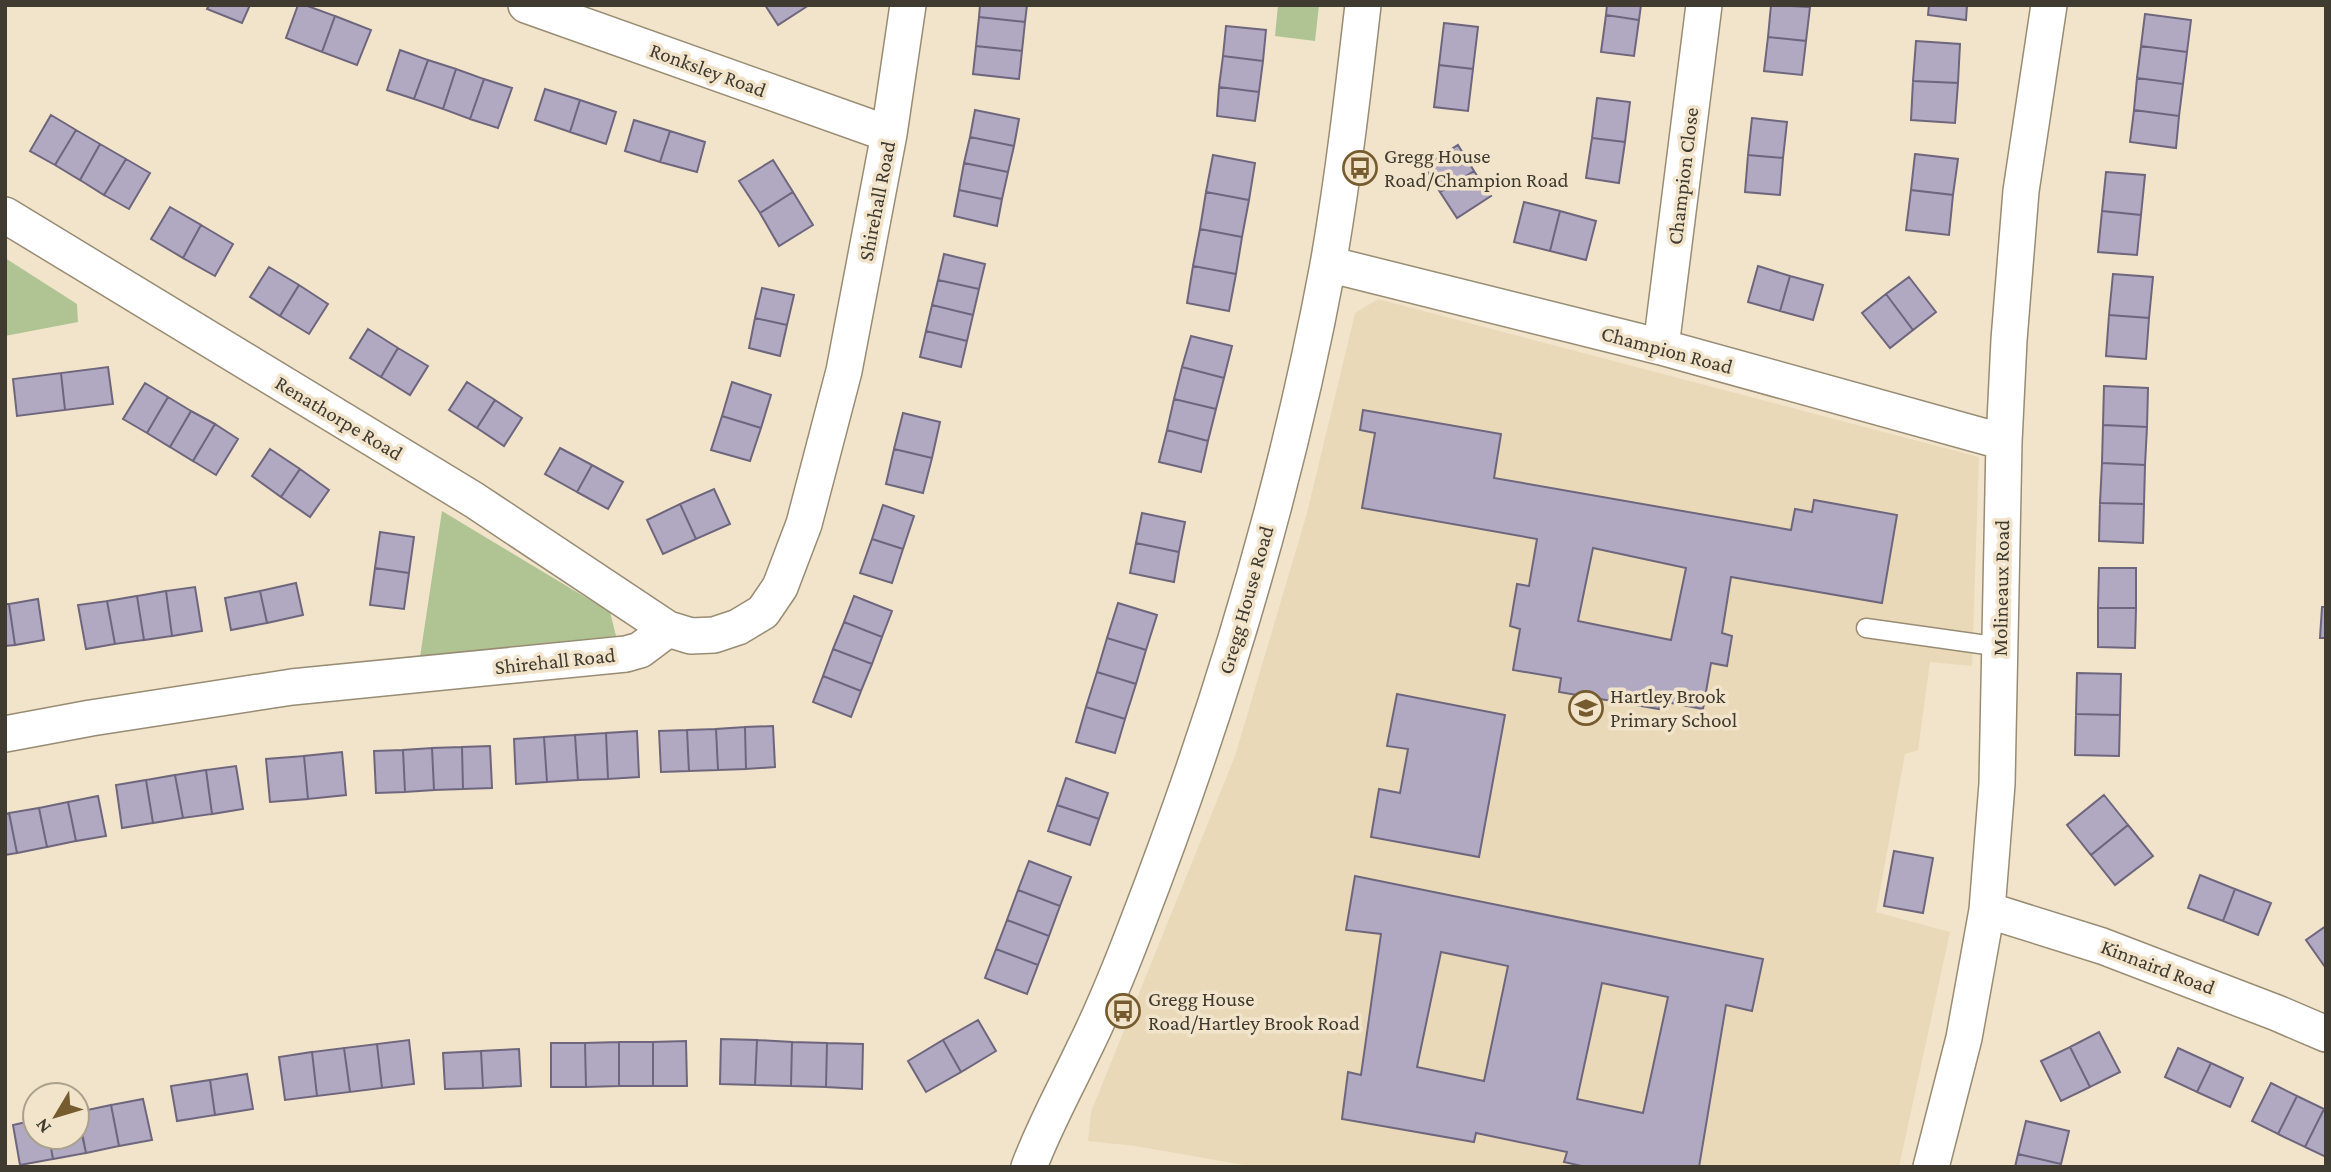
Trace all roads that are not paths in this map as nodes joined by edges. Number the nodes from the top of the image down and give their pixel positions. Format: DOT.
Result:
graph roads {
  1 [pos="526,5"];
  2 [pos="908,5"];
  3 [pos="1363,5"];
  4 [pos="1704,5"];
  5 [pos="2049,5"];
  6 [pos="890,134"];
  7 [pos="5,215"];
  8 [pos="1328,264"];
  9 [pos="1661,347"];
  10 [pos="2004,442"];
  11 [pos="1866,628"];
  12 [pos="668,629"];
  13 [pos="2001,647"];
  14 [pos="5,734"];
  15 [pos="1987,910"];
  16 [pos="2326,1034"];
  17 [pos="1029,1167"];
  18 [pos="1931,1167"];
  1 -- 6 [label="street, Ronksley Road"];
  2 -- 6 [label="street, Shirehall Road"];
  3 -- 8 [label="street, Gregg House Road"];
  4 -- 9 [label="street, Champion Close"];
  5 -- 10 [label="street, Molineaux Road"];
  6 -- 12 [label="street, Shirehall Road"];
  7 -- 12 [label="street, Renathorpe Road"];
  8 -- 9 [label="street, Champion Road"];
  8 -- 17 [label="street, Gregg House Road"];
  9 -- 10 [label="street, Champion Road"];
  10 -- 13 [label="street, Molineaux Road"];
  11 -- 13 [label="lane"];
  12 -- 14 [label="street, Shirehall Road"];
  13 -- 15 [label="street, Molineaux Road"];
  15 -- 16 [label="street, Kinnaird Road"];
  15 -- 18 [label="street, Molineaux Road"];
}
